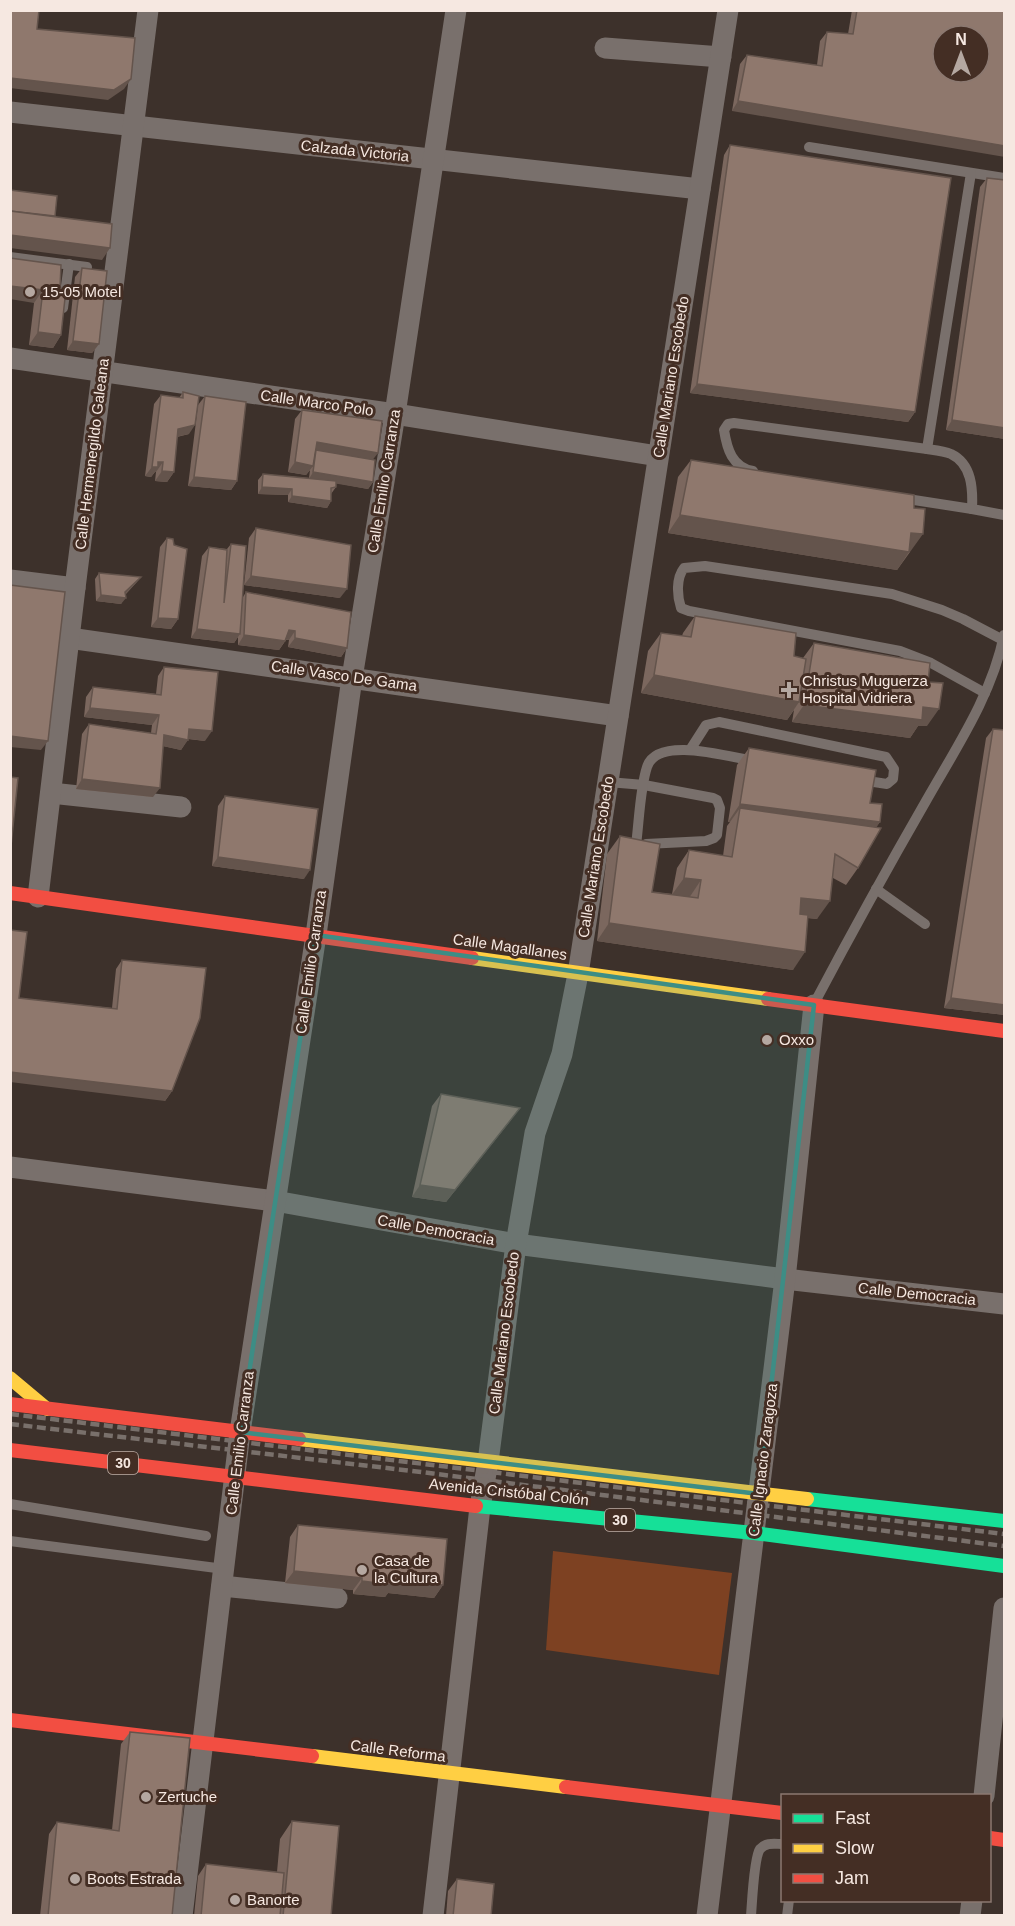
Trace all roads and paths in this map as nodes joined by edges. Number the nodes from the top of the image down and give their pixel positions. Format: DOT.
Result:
graph roads {
  1 [pos="148,10"];
  2 [pos="456,10"];
  3 [pos="728,10"];
  4 [pos="605,48"];
  5 [pos="721,57"];
  6 [pos="10,112"];
  7 [pos="134,126"];
  8 [pos="809,147"];
  9 [pos="434,159"];
  10 [pos="971,173"];
  11 [pos="1005,178"];
  12 [pos="700,189"];
  13 [pos="10,257"];
  14 [pos="69,264"];
  15 [pos="87,267"];
  16 [pos="62,321"];
  17 [pos="10,358"];
  18 [pos="103,370"];
  19 [pos="395,414"];
  20 [pos="927,449"];
  21 [pos="658,456"];
  22 [pos="761,473"];
  23 [pos="895,497"];
  24 [pos="972,509"];
  25 [pos="1005,515"];
  26 [pos="10,580"];
  27 [pos="75,588"];
  28 [pos="69,638"];
  29 [pos="1004,638"];
  30 [pos="352,678"];
  31 [pos="985,693"];
  32 [pos="618,716"];
  33 [pos="690,750"];
  34 [pos="770,764"];
  35 [pos="849,778"];
  36 [pos="608,782"];
  37 [pos="644,785"];
  38 [pos="51,793"];
  39 [pos="181,807"];
  40 [pos="636,845"];
  41 [pos="623,847"];
  42 [pos="876,889"];
  43 [pos="10,893"];
  44 [pos="39,897"];
  45 [pos="925,924"];
  46 [pos="316,935"];
  47 [pos="578,974"];
  48 [pos="814,1005"];
  49 [pos="1005,1031"];
  50 [pos="10,1167"];
  51 [pos="275,1201"];
  52 [pos="516,1244"];
  53 [pos="785,1279"];
  54 [pos="1005,1304"];
  55 [pos="10,1378"];
  56 [pos="10,1404"];
  57 [pos="47,1409"];
  58 [pos="240,1432"];
  59 [pos="10,1450"];
  60 [pos="488,1462"];
  61 [pos="236,1477"];
  62 [pos="759,1494"];
  63 [pos="10,1504"];
  64 [pos="480,1507"];
  65 [pos="1005,1521"];
  66 [pos="754,1533"];
  67 [pos="206,1536"];
  68 [pos="10,1540"];
  69 [pos="1005,1566"];
  70 [pos="223,1578"];
  71 [pos="337,1598"];
  72 [pos="1005,1608"];
  73 [pos="10,1720"];
  74 [pos="203,1744"];
  75 [pos="449,1774"];
  76 [pos="984,1794"];
  77 [pos="721,1806"];
  78 [pos="781,1813"];
  79 [pos="781,1844"];
  80 [pos="182,1916"];
  81 [pos="433,1916"];
  82 [pos="707,1916"];
  83 [pos="751,1916"];
  1 -- 7 [label="street, Calle Hermenegildo Galeana"];
  2 -- 9 [label="street, Calle Emilio Carranza"];
  3 -- 5 [label="street, Calle Mariano Escobedo"];
  4 -- 5 [label="street"];
  5 -- 12 [label="street, Calle Mariano Escobedo"];
  6 -- 7 [label="street, Calzada Victoria"];
  7 -- 9 [label="street, Calzada Victoria"];
  7 -- 18 [label="street, Calle Hermenegildo Galeana"];
  8 -- 10 [label="lane"];
  9 -- 12 [label="street, Calzada Victoria"];
  9 -- 19 [label="street, Calle Emilio Carranza"];
  10 -- 11 [label="lane"];
  10 -- 20 [label="lane"];
  12 -- 21 [label="street, Calle Mariano Escobedo"];
  13 -- 14 [label="lane"];
  14 -- 15 [label="lane"];
  14 -- 16 [label="lane"];
  17 -- 18 [label="street, Calle Marco Polo"];
  18 -- 19 [label="street, Calle Marco Polo"];
  18 -- 27 [label="street, Calle Hermenegildo Galeana"];
  19 -- 21 [label="street, Calle Marco Polo"];
  19 -- 30 [label="street, Calle Emilio Carranza"];
  20 -- 22 [label="lane"];
  20 -- 24 [label="lane"];
  21 -- 32 [label="street, Calle Mariano Escobedo"];
  23 -- 24 [label="lane"];
  24 -- 25 [label="lane"];
  26 -- 27 [label="street"];
  27 -- 28 [label="street, Calle Hermenegildo Galeana"];
  28 -- 30 [label="street, Calle Vasco De Gama"];
  28 -- 38 [label="street, Calle Hermenegildo Galeana"];
  29 -- 31 [label="lane"];
  29 -- 31 [label="lane"];
  30 -- 32 [label="street, Calle Vasco De Gama"];
  30 -- 46 [label="street, Calle Emilio Carranza"];
  31 -- 42 [label="lane"];
  32 -- 36 [label="street, Calle Mariano Escobedo"];
  33 -- 34 [label="lane"];
  33 -- 35 [label="lane"];
  33 -- 37 [label="lane"];
  36 -- 37 [label="lane"];
  36 -- 47 [label="street, Calle Mariano Escobedo"];
  37 -- 40 [label="lane"];
  37 -- 40 [label="lane"];
  38 -- 39 [label="street"];
  38 -- 44 [label="street, Calle Hermenegildo Galeana"];
  40 -- 41 [label="lane"];
  42 -- 45 [label="lane"];
  42 -- 48 [label="lane"];
  43 -- 44 [label="main road, Calle Magallanes"];
  44 -- 46 [label="main road, Calle Magallanes"];
  46 -- 47 [label="main road, Calle Magallanes"];
  46 -- 51 [label="street, Calle Emilio Carranza"];
  47 -- 48 [label="main road, Calle Magallanes"];
  47 -- 52 [label="street, Calle Mariano Escobedo"];
  48 -- 49 [label="main road, Calle Magallanes"];
  48 -- 53 [label="street, Calle Ignacio Zaragoza"];
  50 -- 51 [label="street, Calle Democracia"];
  51 -- 52 [label="street, Calle Democracia"];
  51 -- 58 [label="street, Calle Emilio Carranza"];
  52 -- 53 [label="street, Calle Democracia"];
  52 -- 60 [label="street, Calle Mariano Escobedo"];
  53 -- 54 [label="street, Calle Democracia"];
  53 -- 62 [label="street, Calle Ignacio Zaragoza"];
  55 -- 57 [label="main road"];
  56 -- 57 [label="main road"];
  57 -- 58 [label="main road"];
  58 -- 60 [label="main road"];
  58 -- 61 [label="street, Calle Emilio Carranza"];
  59 -- 61 [label="main road, Avenida Cristóbal Colón / 30"];
  60 -- 62 [label="main road"];
  60 -- 64 [label="street, Calle Mariano Escobedo"];
  61 -- 64 [label="main road, Avenida Cristóbal Colón / 30"];
  61 -- 70 [label="street, Calle Emilio Carranza"];
  62 -- 65 [label="main road"];
  62 -- 66 [label="street, Calle Ignacio Zaragoza"];
  63 -- 67 [label="lane"];
  64 -- 66 [label="main road, Avenida Cristóbal Colón / 30"];
  64 -- 75 [label="street, Calle Mariano Escobedo"];
  66 -- 69 [label="main road, Avenida Cristóbal Colón / 30"];
  66 -- 77 [label="street, Calle Ignacio Zaragoza"];
  68 -- 70 [label="lane"];
  70 -- 71 [label="street"];
  70 -- 74 [label="street, Calle Emilio Carranza"];
  72 -- 76 [label="street"];
  73 -- 74 [label="main road, Calle Reforma"];
  74 -- 75 [label="main road, Calle Reforma"];
  74 -- 80 [label="street, Calle Emilio Carranza"];
  75 -- 77 [label="main road, Calle Reforma"];
  75 -- 81 [label="street, Calle Mariano Escobedo"];
  77 -- 78 [label="main road, Calle Reforma"];
  77 -- 82 [label="street, Calle Ignacio Zaragoza"];
  79 -- 83 [label="lane"];
}
